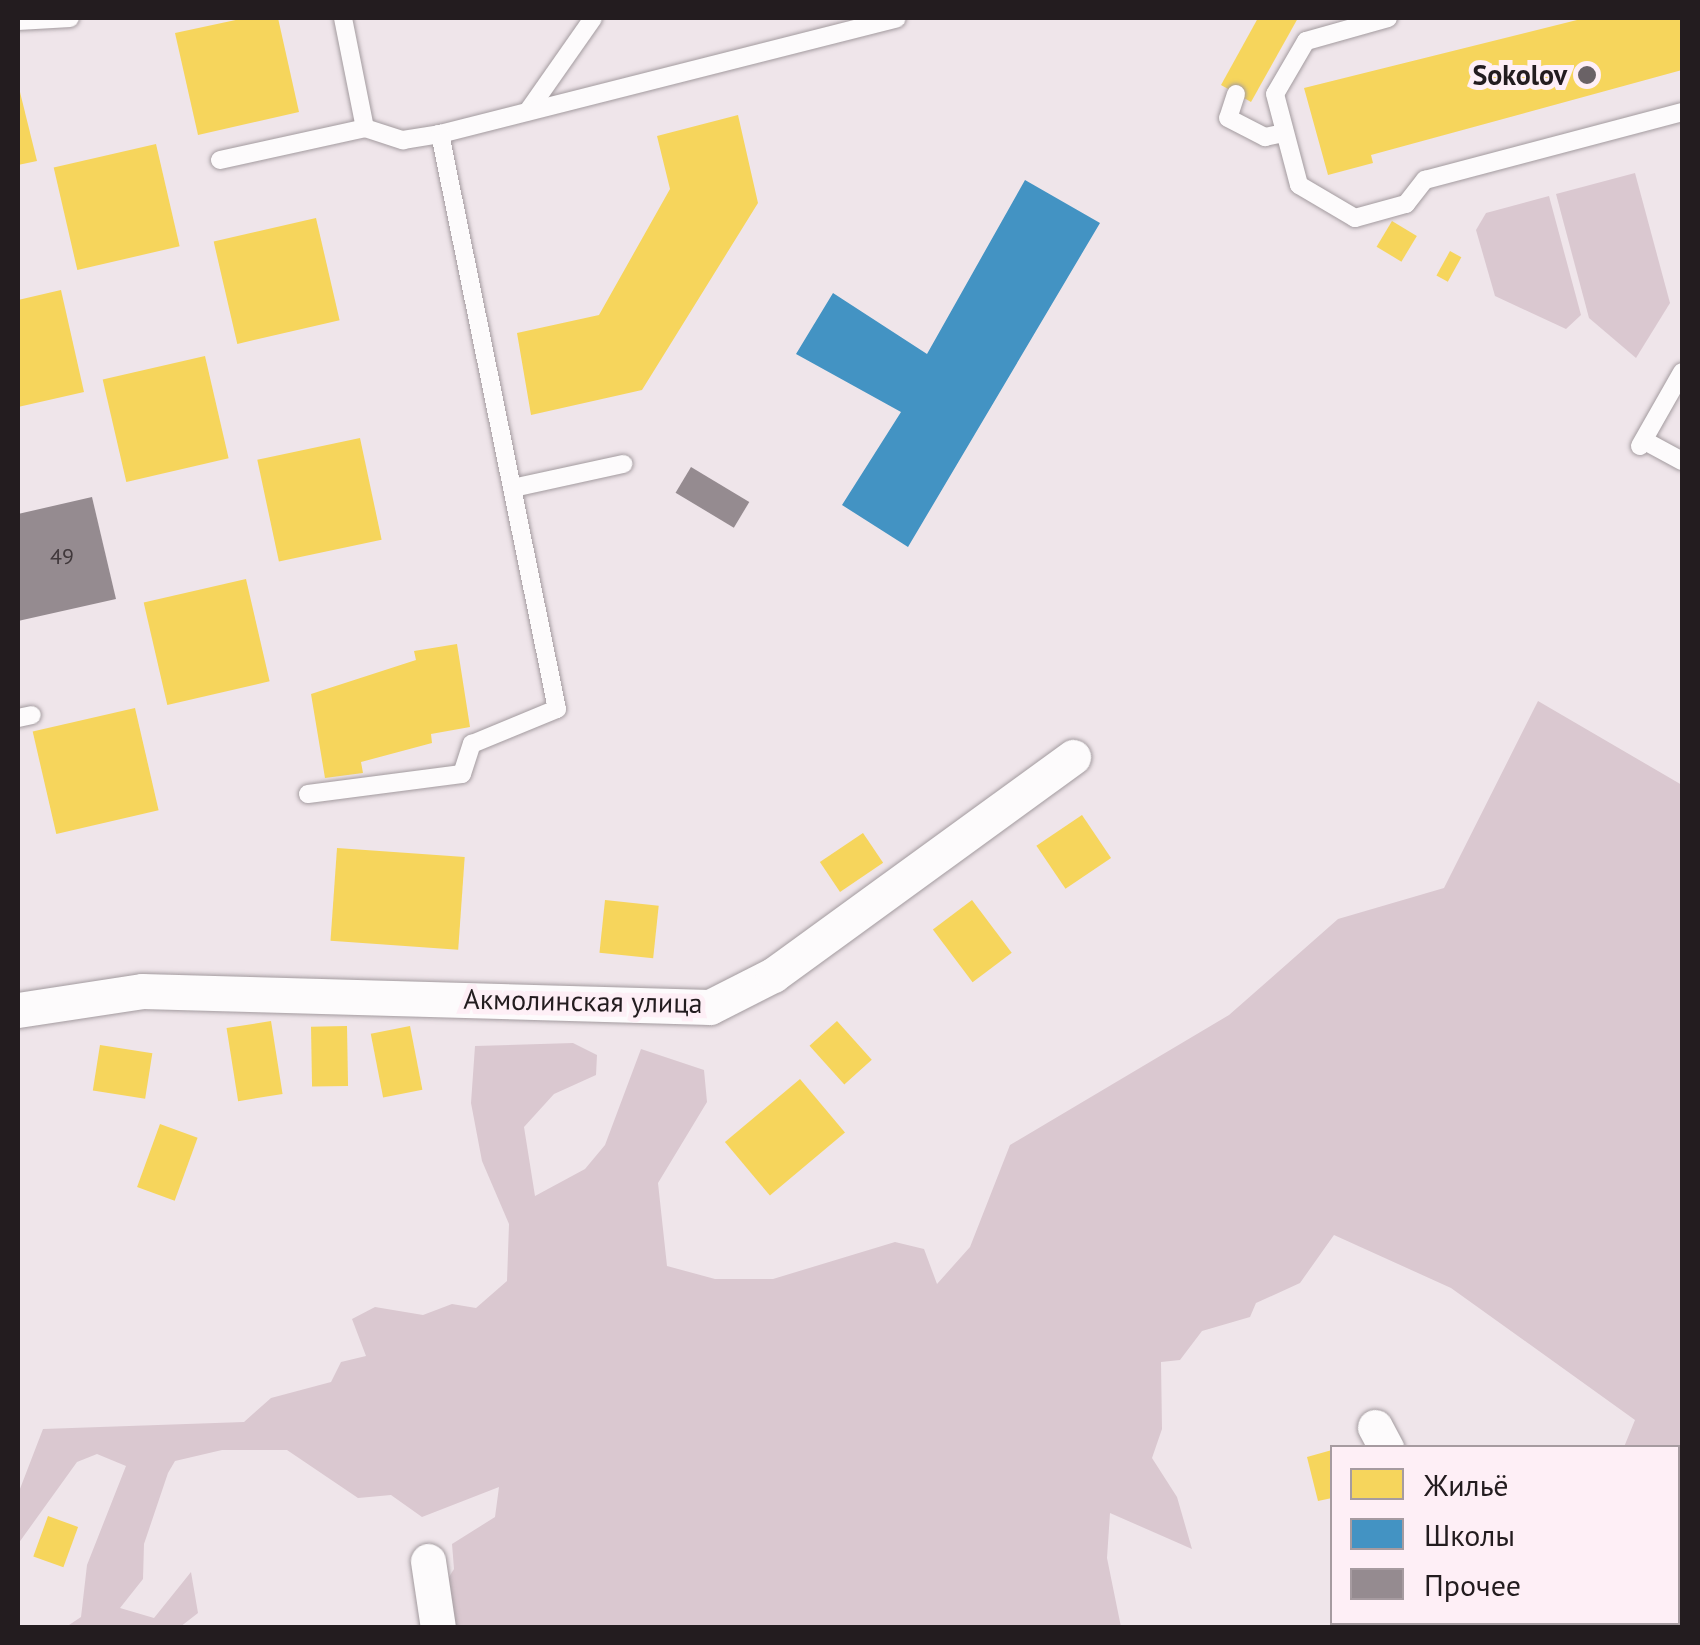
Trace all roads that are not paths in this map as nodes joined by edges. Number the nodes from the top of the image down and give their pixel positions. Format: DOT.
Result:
graph roads {
  1 [pos="70,18"];
  2 [pos="343,18"];
  3 [pos="593,18"];
  4 [pos="897,18"];
  5 [pos="1388,18"];
  6 [pos="18,22"];
  7 [pos="1236,94"];
  8 [pos="528,111"];
  9 [pos="1682,112"];
  10 [pos="365,128"];
  11 [pos="1284,133"];
  12 [pos="440,134"];
  13 [pos="220,160"];
  14 [pos="1682,372"];
  15 [pos="1682,461"];
  16 [pos="623,464"];
  17 [pos="513,488"];
  18 [pos="1073,756"];
  19 [pos="308,794"];
  20 [pos="18,1010"];
  21 [pos="428,1561"];
  22 [pos="438,1628"];
  1 -- 6 [label="lane"];
  2 -- 10 [label="lane"];
  3 -- 8 [label="lane"];
  4 -- 8 [label="lane"];
  5 -- 11 [label="lane"];
  7 -- 11 [label="lane"];
  8 -- 12 [label="lane"];
  9 -- 11 [label="lane"];
  10 -- 12 [label="lane"];
  10 -- 13 [label="lane"];
  12 -- 17 [label="lane"];
  14 -- 15 [label="lane"];
  16 -- 17 [label="lane"];
  17 -- 19 [label="lane"];
  18 -- 20 [label="street, Акмолинская улица"];
  21 -- 22 [label="street"];
}
